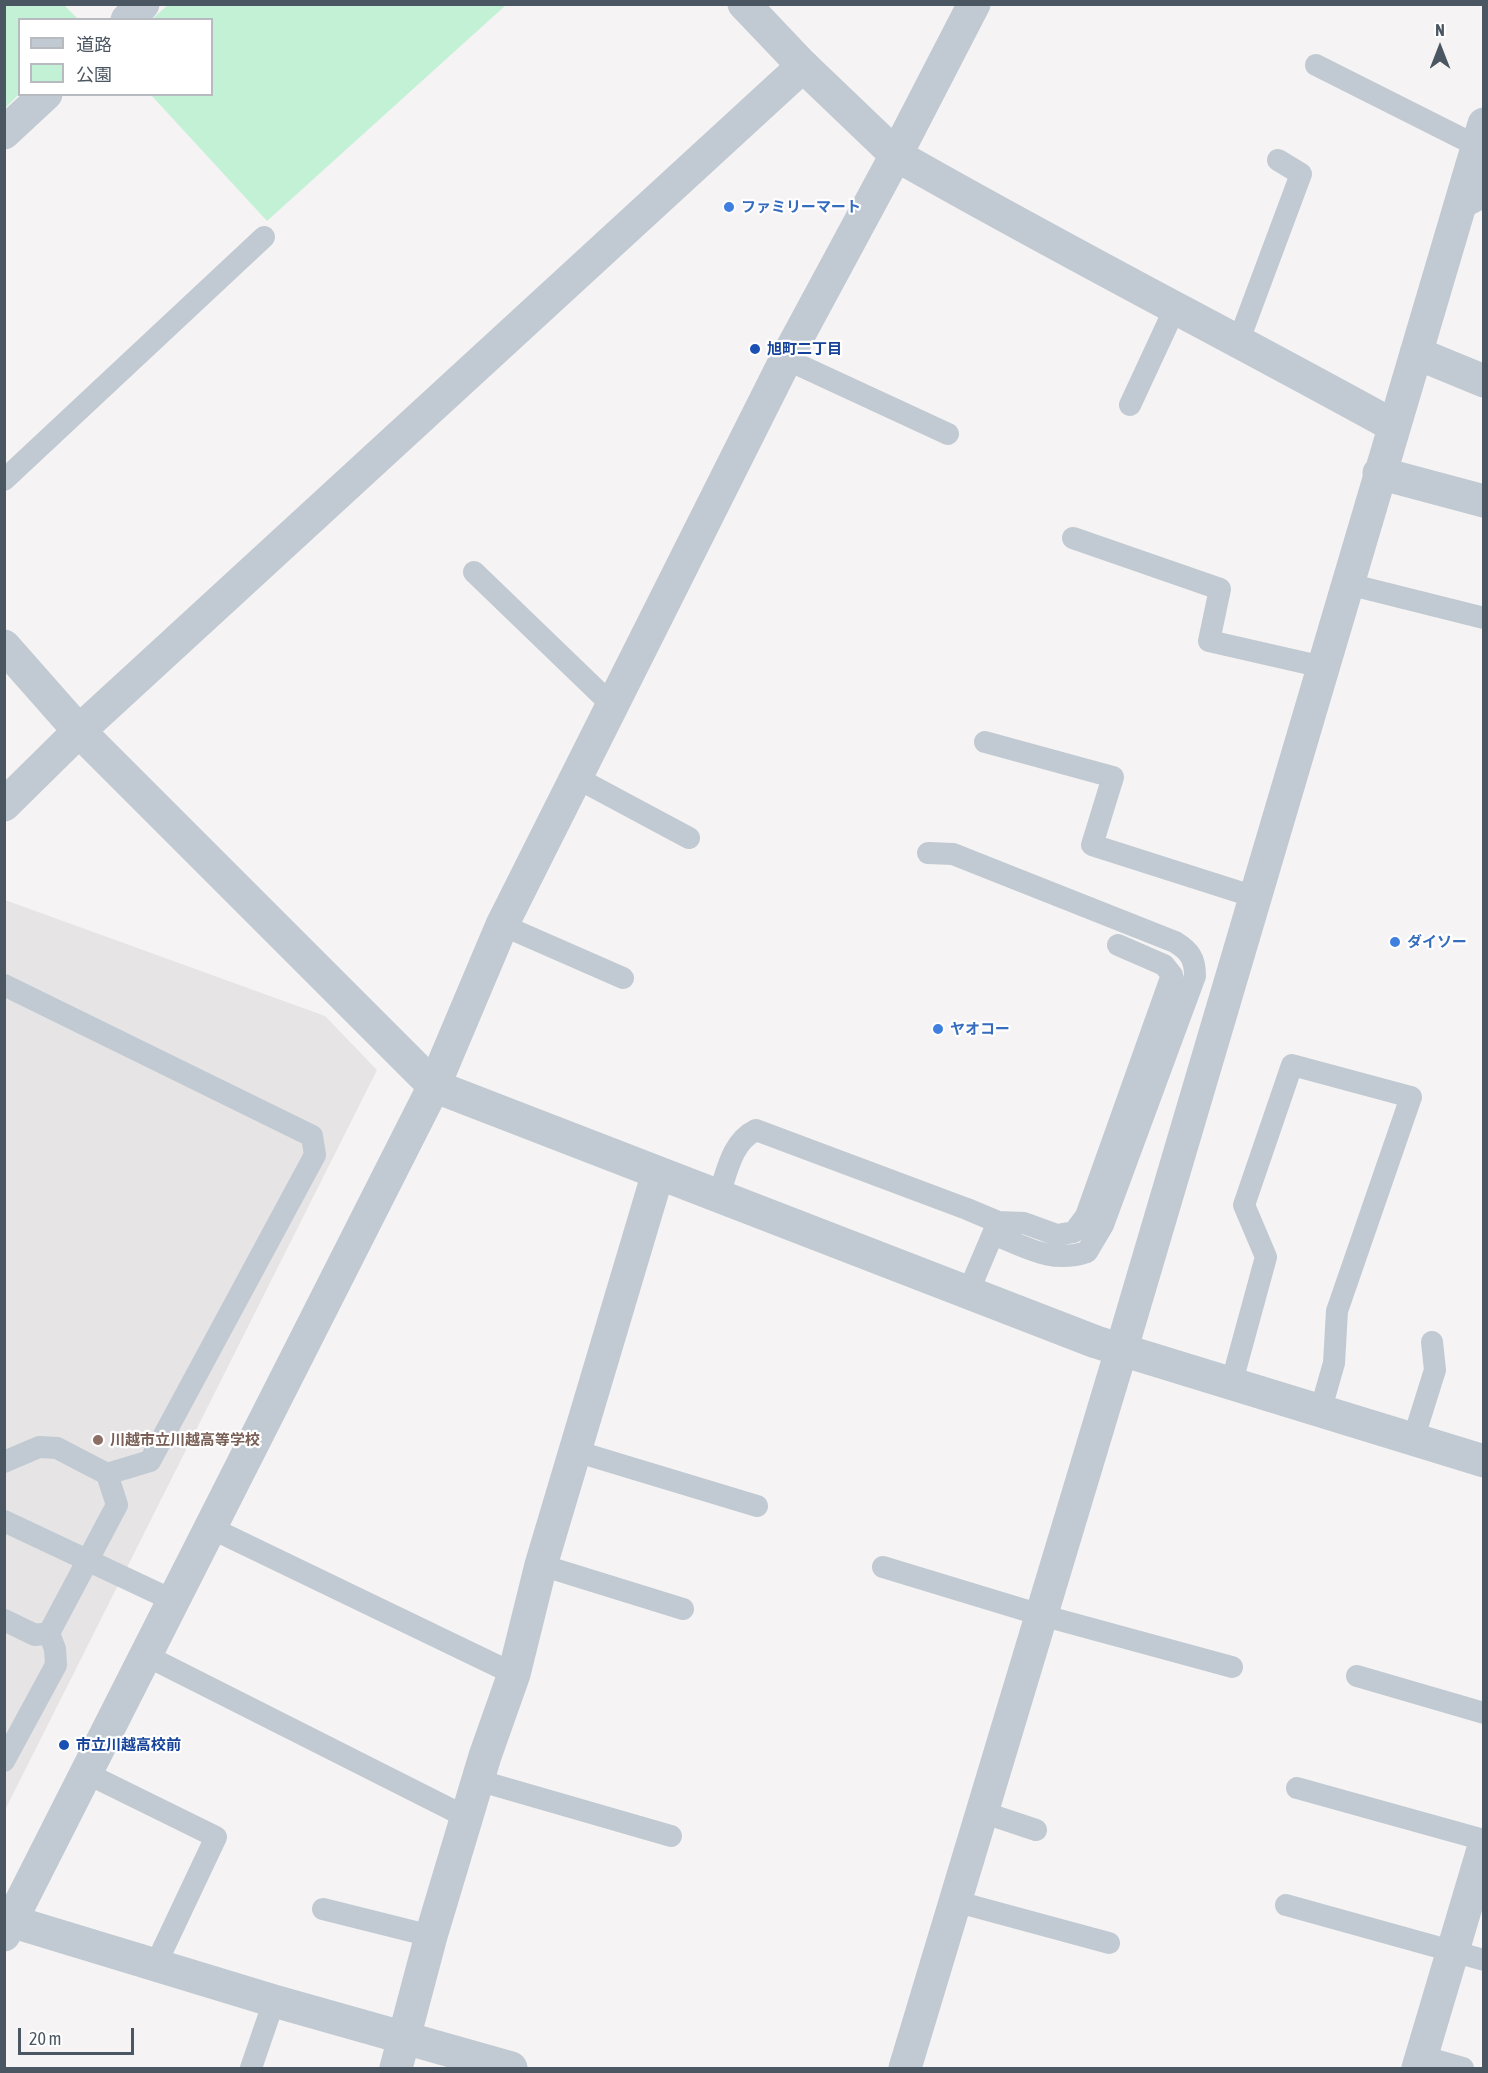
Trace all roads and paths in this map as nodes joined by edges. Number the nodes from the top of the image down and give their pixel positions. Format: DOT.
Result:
graph roads {
  1 [pos="143,4"];
  2 [pos="744,4"];
  3 [pos="974,4"];
  4 [pos="129,18"];
  5 [pos="1316,65"];
  6 [pos="803,66"];
  7 [pos="44,96"];
  8 [pos="4,133"];
  9 [pos="1480,135"];
  10 [pos="896,155"];
  11 [pos="1278,160"];
  12 [pos="1471,203"];
  13 [pos="264,237"];
  14 [pos="1175,308"];
  15 [pos="1239,340"];
  16 [pos="1416,353"];
  17 [pos="786,359"];
  18 [pos="1484,381"];
  19 [pos="1130,405"];
  20 [pos="1394,426"];
  21 [pos="948,434"];
  22 [pos="1379,473"];
  23 [pos="4,480"];
  24 [pos="1484,501"];
  25 [pos="1073,538"];
  26 [pos="474,572"];
  27 [pos="1348,584"];
  28 [pos="1484,618"];
  29 [pos="4,646"];
  30 [pos="1323,667"];
  31 [pos="614,707"];
  32 [pos="79,731"];
  33 [pos="985,742"];
  34 [pos="577,778"];
  35 [pos="4,805"];
  36 [pos="689,838"];
  37 [pos="928,853"];
  38 [pos="1255,897"];
  39 [pos="502,925"];
  40 [pos="1118,945"];
  41 [pos="623,978"];
  42 [pos="4,985"];
  43 [pos="434,1086"];
  44 [pos="658,1173"];
  45 [pos="718,1198"];
  46 [pos="995,1228"];
  47 [pos="967,1295"];
  48 [pos="1432,1342"];
  49 [pos="1121,1352"];
  50 [pos="1231,1385"];
  51 [pos="1320,1412"];
  52 [pos="1413,1440"];
  53 [pos="574,1450"];
  54 [pos="1484,1461"];
  55 [pos="4,1462"];
  56 [pos="107,1474"];
  57 [pos="757,1506"];
  58 [pos="4,1521"];
  59 [pos="209,1527"];
  60 [pos="87,1562"];
  61 [pos="540,1565"];
  62 [pos="883,1567"];
  63 [pos="172,1600"];
  64 [pos="683,1609"];
  65 [pos="1041,1615"];
  66 [pos="4,1620"];
  67 [pos="49,1633"];
  68 [pos="145,1655"];
  69 [pos="1232,1667"];
  70 [pos="514,1674"];
  71 [pos="1357,1676"];
  72 [pos="1484,1713"];
  73 [pos="4,1761"];
  74 [pos="86,1773"];
  75 [pos="477,1780"];
  76 [pos="1297,1788"];
  77 [pos="982,1812"];
  78 [pos="466,1816"];
  79 [pos="1036,1830"];
  80 [pos="671,1836"];
  81 [pos="1484,1840"];
  82 [pos="1484,1846"];
  83 [pos="954,1901"];
  84 [pos="1286,1905"];
  85 [pos="323,1908"];
  86 [pos="7,1926"];
  87 [pos="431,1936"];
  88 [pos="1109,1943"];
  89 [pos="1452,1951"];
  90 [pos="1484,1960"];
  91 [pos="155,1966"];
  92 [pos="274,2001"];
  93 [pos="406,2037"];
  94 [pos="1420,2062"];
  95 [pos="252,2068"];
  96 [pos="396,2068"];
  97 [pos="512,2068"];
  98 [pos="905,2068"];
  99 [pos="1462,2068"];
  1 -- 4 [label="street"];
  2 -- 6 [label="street"];
  3 -- 10 [label="street"];
  5 -- 9 [label="lane"];
  6 -- 10 [label="street"];
  6 -- 32 [label="street"];
  7 -- 8 [label="street"];
  9 -- 12 [label="street"];
  10 -- 14 [label="street"];
  10 -- 17 [label="street"];
  11 -- 15 [label="lane"];
  12 -- 16 [label="street"];
  13 -- 23 [label="lane"];
  14 -- 15 [label="street"];
  14 -- 19 [label="lane"];
  15 -- 20 [label="street"];
  16 -- 18 [label="street"];
  16 -- 20 [label="street"];
  17 -- 21 [label="lane"];
  17 -- 31 [label="street"];
  20 -- 22 [label="street"];
  22 -- 24 [label="street"];
  22 -- 27 [label="street"];
  25 -- 30 [label="lane"];
  26 -- 31 [label="lane"];
  27 -- 28 [label="lane"];
  27 -- 30 [label="street"];
  29 -- 32 [label="street"];
  30 -- 38 [label="street"];
  31 -- 34 [label="street"];
  32 -- 35 [label="street"];
  32 -- 43 [label="street"];
  33 -- 38 [label="lane"];
  34 -- 36 [label="lane"];
  34 -- 39 [label="street"];
  37 -- 46 [label="lane"];
  38 -- 49 [label="street"];
  39 -- 41 [label="lane"];
  39 -- 43 [label="street"];
  40 -- 46 [label="lane"];
  42 -- 56 [label="lane"];
  43 -- 44 [label="street"];
  43 -- 59 [label="street"];
  44 -- 45 [label="street"];
  44 -- 53 [label="street"];
  45 -- 46 [label="lane"];
  45 -- 47 [label="street"];
  46 -- 47 [label="lane"];
  47 -- 49 [label="street"];
  48 -- 52 [label="lane"];
  49 -- 50 [label="street"];
  49 -- 65 [label="street"];
  50 -- 51 [label="street"];
  50 -- 51 [label="lane"];
  51 -- 52 [label="street"];
  52 -- 54 [label="street"];
  53 -- 57 [label="lane"];
  53 -- 61 [label="street"];
  55 -- 56 [label="lane"];
  56 -- 60 [label="lane"];
  58 -- 60 [label="lane"];
  59 -- 63 [label="street"];
  59 -- 70 [label="lane"];
  60 -- 63 [label="lane"];
  60 -- 67 [label="lane"];
  61 -- 64 [label="lane"];
  61 -- 70 [label="street"];
  62 -- 65 [label="lane"];
  63 -- 68 [label="street"];
  65 -- 69 [label="lane"];
  65 -- 77 [label="street"];
  66 -- 67 [label="lane"];
  67 -- 73 [label="lane"];
  68 -- 74 [label="street"];
  68 -- 78 [label="lane"];
  70 -- 75 [label="street"];
  71 -- 72 [label="lane"];
  74 -- 86 [label="street"];
  74 -- 91 [label="lane"];
  75 -- 78 [label="street"];
  75 -- 80 [label="lane"];
  76 -- 81 [label="lane"];
  77 -- 79 [label="lane"];
  77 -- 83 [label="street"];
  78 -- 87 [label="street"];
  82 -- 89 [label="street"];
  83 -- 88 [label="lane"];
  83 -- 98 [label="street"];
  84 -- 89 [label="lane"];
  85 -- 87 [label="lane"];
  86 -- 91 [label="street"];
  87 -- 93 [label="street"];
  89 -- 90 [label="lane"];
  89 -- 94 [label="street"];
  91 -- 92 [label="street"];
  92 -- 93 [label="street"];
  92 -- 95 [label="lane"];
  93 -- 96 [label="street"];
  93 -- 97 [label="street"];
  94 -- 99 [label="lane"];
}
